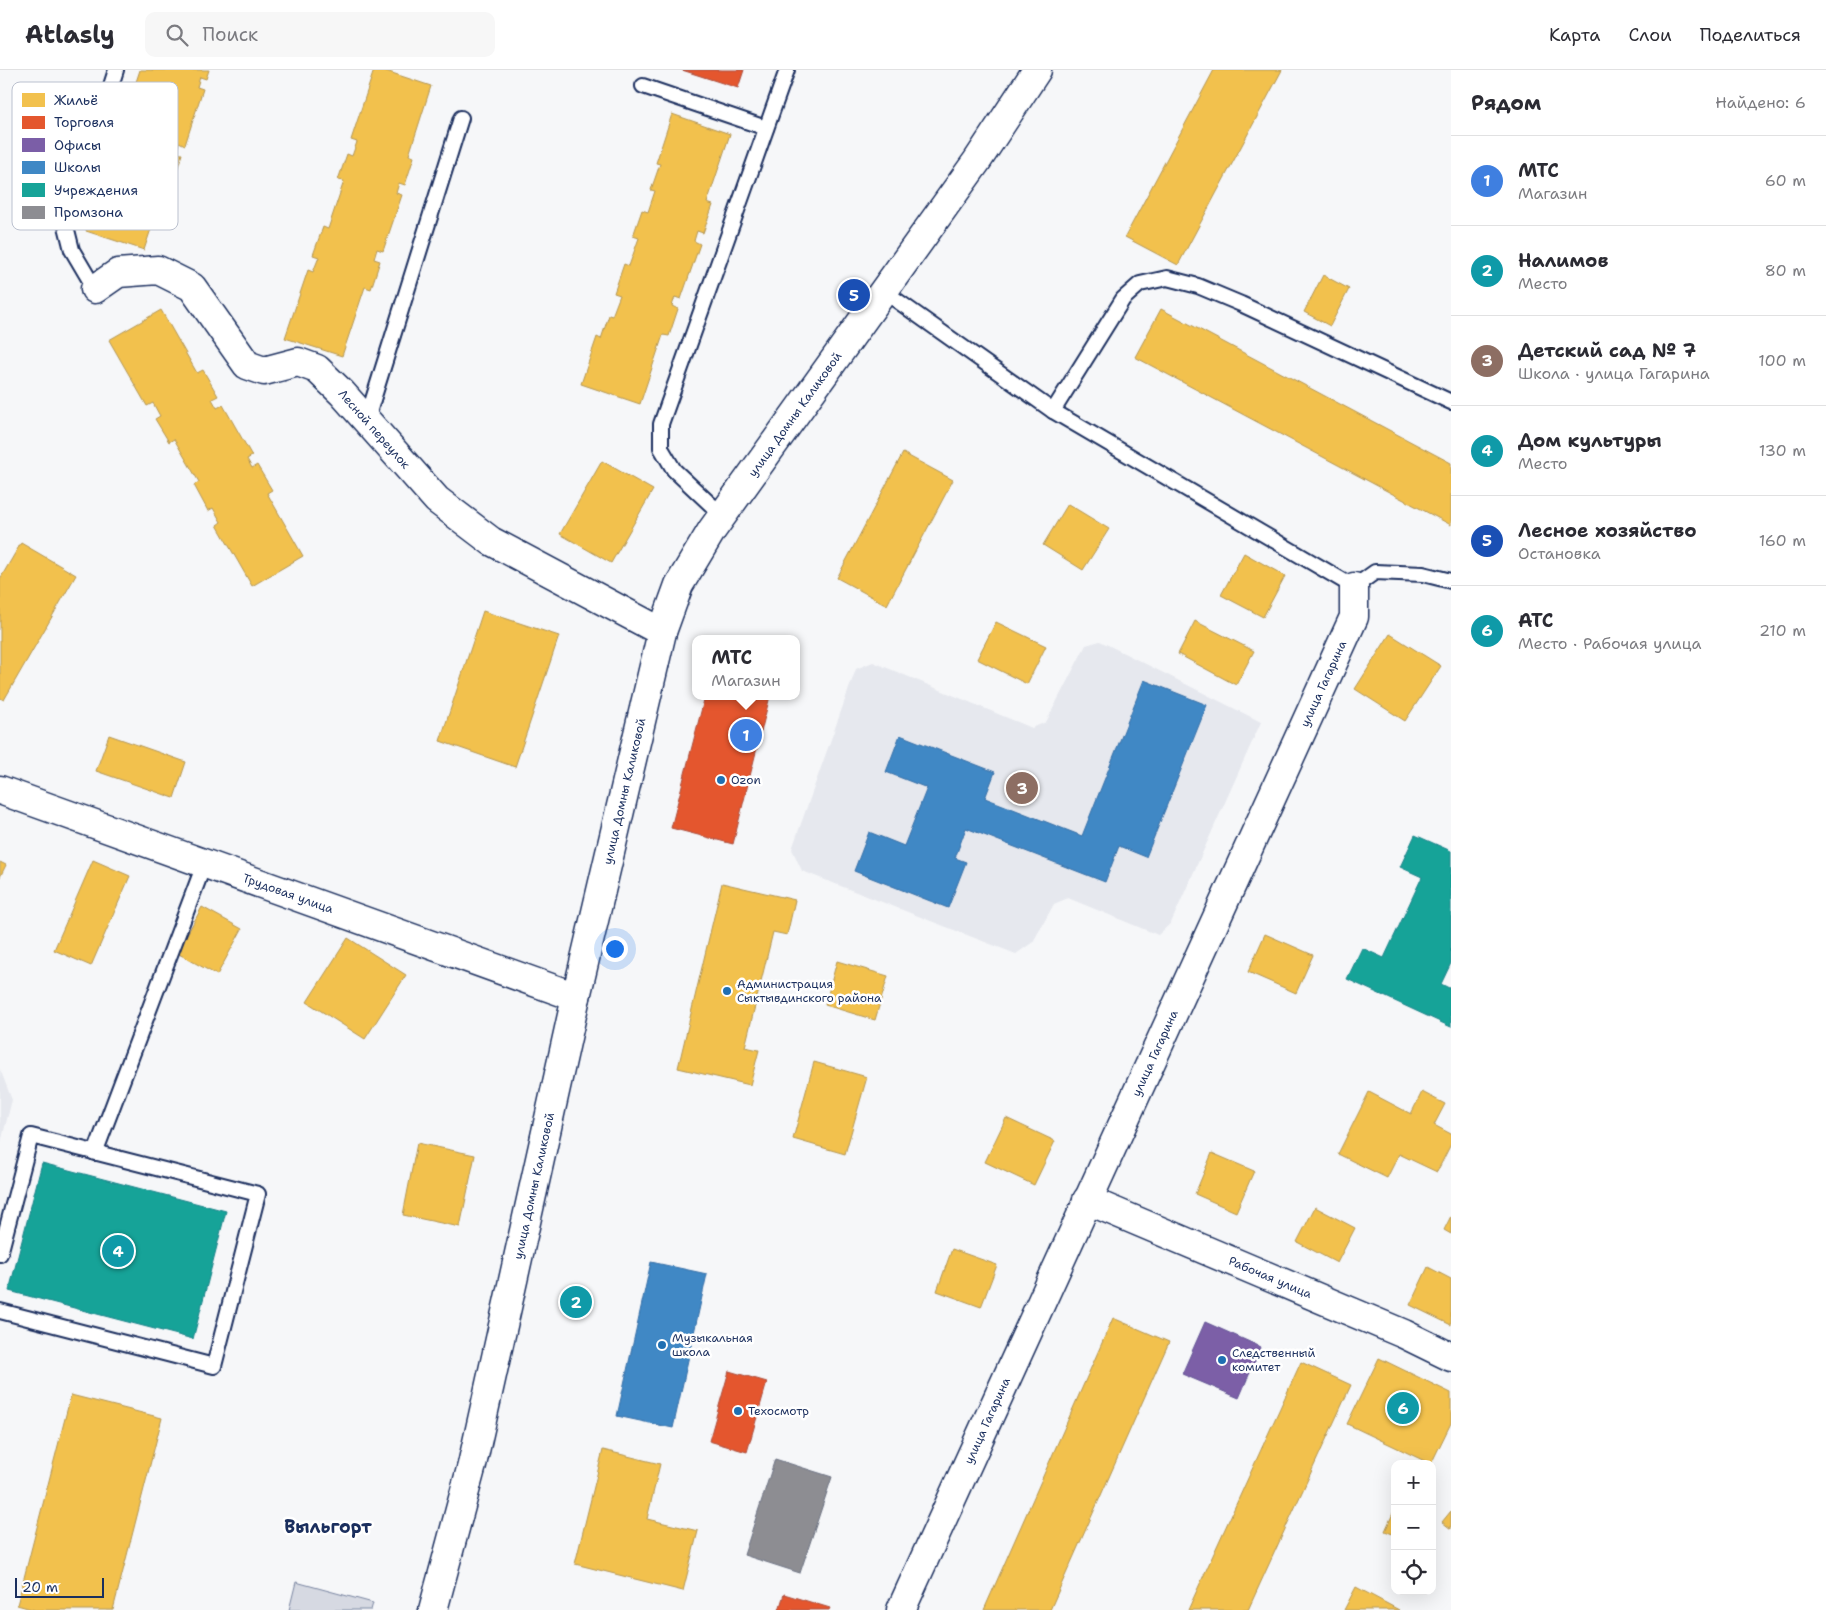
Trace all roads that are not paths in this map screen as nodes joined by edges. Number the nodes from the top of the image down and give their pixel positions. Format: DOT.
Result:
graph roads {
  1 [pos="116,70"];
  2 [pos="787,70"];
  3 [pos="1037,70"];
  4 [pos="112,82"];
  5 [pos="643,86"];
  6 [pos="460,118"];
  7 [pos="766,128"];
  8 [pos="67,230"];
  9 [pos="95,289"];
  10 [pos="885,292"];
  11 [pos="1451,402"];
  12 [pos="1054,411"];
  13 [pos="366,422"];
  14 [pos="723,516"];
  15 [pos="1451,581"];
  16 [pos="1354,587"];
  17 [pos="662,632"];
  18 [pos="0,790"];
  19 [pos="205,862"];
  20 [pos="576,997"];
  21 [pos="96,1153"];
  22 [pos="1087,1200"];
  23 [pos="0,1254"];
  24 [pos="0,1311"];
  25 [pos="1451,1358"];
  26 [pos="433,1610"];
  27 [pos="901,1610"];
  1 -- 4 [label="lane"];
  2 -- 7 [label="lane"];
  3 -- 10 [label="street, улица Домны Каликовой"];
  5 -- 7 [label="lane"];
  6 -- 13 [label="lane"];
  7 -- 14 [label="lane"];
  8 -- 9 [label="lane"];
  9 -- 13 [label="street, Лесной переулок"];
  10 -- 12 [label="lane"];
  10 -- 14 [label="street, улица Домны Каликовой"];
  11 -- 12 [label="lane"];
  12 -- 16 [label="lane"];
  13 -- 17 [label="street, Лесной переулок"];
  14 -- 17 [label="street, улица Домны Каликовой"];
  15 -- 16 [label="lane"];
  16 -- 22 [label="street, улица Гагарина"];
  17 -- 20 [label="street, улица Домны Каликовой"];
  18 -- 19 [label="street, Трудовая улица"];
  19 -- 20 [label="street, Трудовая улица"];
  19 -- 21 [label="lane"];
  20 -- 26 [label="street, улица Домны Каликовой"];
  21 -- 23 [label="lane"];
  21 -- 24 [label="lane"];
  22 -- 25 [label="street, Рабочая улица"];
  22 -- 27 [label="street, улица Гагарина"];
}
